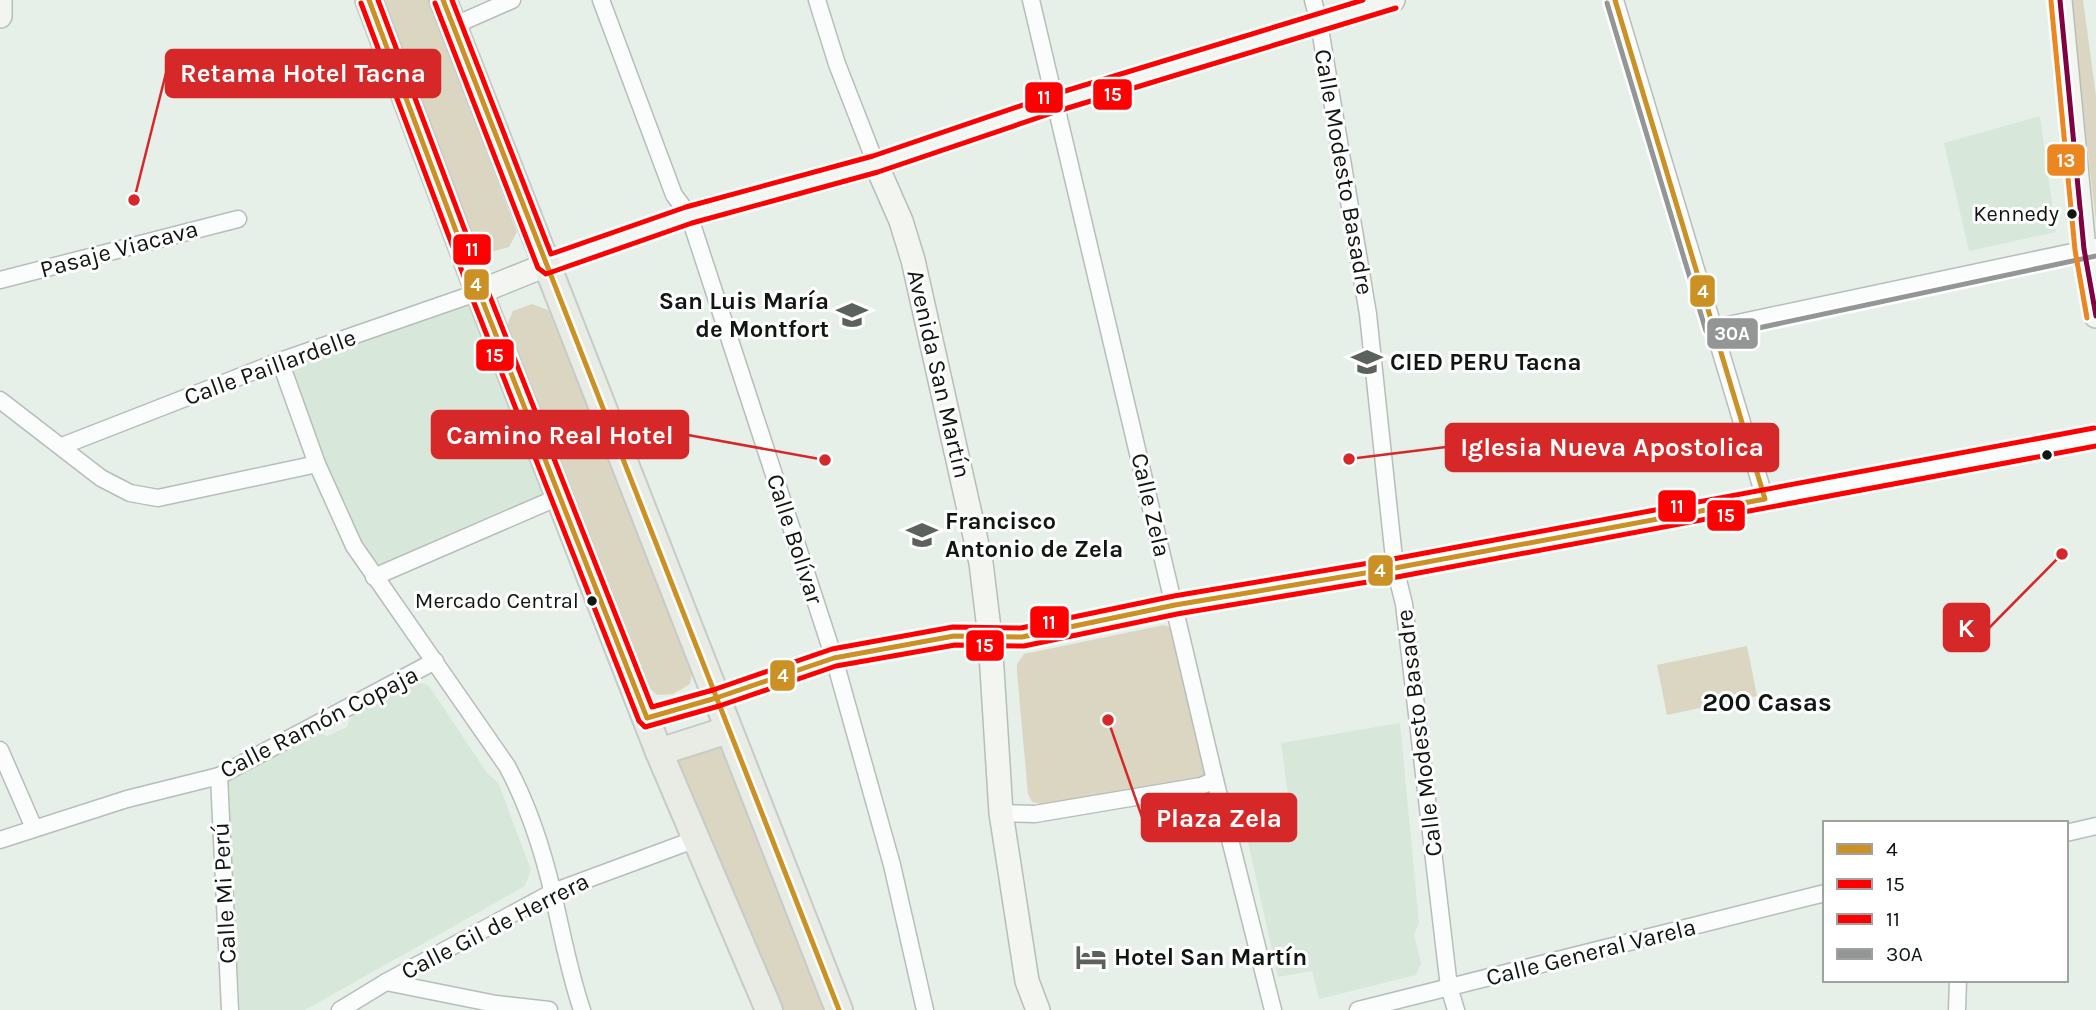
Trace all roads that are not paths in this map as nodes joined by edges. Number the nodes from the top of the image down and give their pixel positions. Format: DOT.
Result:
graph roads {
  1 [pos="0,0"];
  2 [pos="369,0"];
  3 [pos="443,0"];
  4 [pos="512,0"];
  5 [pos="601,0"];
  6 [pos="817,0"];
  7 [pos="1031,0"];
  8 [pos="1313,0"];
  9 [pos="1393,0"];
  10 [pos="1615,0"];
  11 [pos="2060,0"];
  12 [pos="0,16"];
  13 [pos="1319,23"];
  14 [pos="453,26"];
  15 [pos="1055,103"];
  16 [pos="876,164"];
  17 [pos="689,215"];
  18 [pos="238,219"];
  19 [pos="2090,248"];
  20 [pos="546,265"];
  21 [pos="0,280"];
  22 [pos="479,292"];
  23 [pos="2096,316"];
  24 [pos="1713,328"];
  25 [pos="280,361"];
  26 [pos="0,400"];
  27 [pos="2096,437"];
  28 [pos="62,446"];
  29 [pos="317,464"];
  30 [pos="561,496"];
  31 [pos="1765,499"];
  32 [pos="1395,568"];
  33 [pos="374,577"];
  34 [pos="1175,605"];
  35 [pos="990,637"];
  36 [pos="834,658"];
  37 [pos="435,662"];
  38 [pos="716,698"];
  39 [pos="648,718"];
  40 [pos="728,730"];
  41 [pos="0,750"];
  42 [pos="659,752"];
  43 [pos="219,776"];
  44 [pos="1214,780"];
  45 [pos="1001,813"];
  46 [pos="2096,826"];
  47 [pos="34,828"];
  48 [pos="2072,832"];
  49 [pos="2096,834"];
  50 [pos="696,839"];
  51 [pos="0,840"];
  52 [pos="553,892"];
  53 [pos="1823,894"];
  54 [pos="386,982"];
  55 [pos="1958,982"];
  56 [pos="1449,987"];
  57 [pos="230,1010"];
  58 [pos="340,1010"];
  59 [pos="550,1010"];
  60 [pos="582,1010"];
  61 [pos="769,1010"];
  62 [pos="839,1010"];
  63 [pos="925,1010"];
  64 [pos="1038,1010"];
  65 [pos="1273,1010"];
  66 [pos="1358,1010"];
  67 [pos="1456,1010"];
  68 [pos="1957,1010"];
  1 -- 12 [label="street"];
  2 -- 22 [label="main road"];
  3 -- 14 [label="main road"];
  4 -- 14 [label="street"];
  5 -- 17 [label="street, Calle Bolívar"];
  6 -- 16 [label="street, Avenida San Martín"];
  7 -- 15 [label="street, Calle Zela"];
  8 -- 13 [label="street, Calle Modesto Basadre"];
  9 -- 13 [label="street"];
  10 -- 24 [label="street"];
  11 -- 19 [label="street"];
  13 -- 15 [label="street"];
  13 -- 32 [label="street, Calle Modesto Basadre"];
  14 -- 20 [label="main road"];
  15 -- 16 [label="street"];
  15 -- 34 [label="street, Calle Zela"];
  16 -- 17 [label="street"];
  16 -- 35 [label="street, Avenida San Martín"];
  17 -- 20 [label="street"];
  17 -- 36 [label="street, Calle Bolívar"];
  18 -- 21 [label="street, Pasaje Viacava"];
  19 -- 23 [label="street"];
  19 -- 24 [label="street"];
  20 -- 22 [label="street"];
  20 -- 38 [label="main road"];
  22 -- 25 [label="street, Calle Paillardelle"];
  22 -- 30 [label="main road"];
  24 -- 31 [label="street"];
  25 -- 28 [label="street, Calle Paillardelle"];
  25 -- 29 [label="street"];
  26 -- 28 [label="street"];
  27 -- 31 [label="street"];
  28 -- 29 [label="street"];
  29 -- 33 [label="street"];
  30 -- 33 [label="street"];
  30 -- 39 [label="main road"];
  31 -- 32 [label="street"];
  32 -- 34 [label="street"];
  32 -- 56 [label="street, Calle Modesto Basadre"];
  33 -- 37 [label="street"];
  34 -- 35 [label="street"];
  34 -- 44 [label="street, Calle Zela"];
  35 -- 36 [label="street"];
  35 -- 45 [label="street, Avenida San Martín"];
  36 -- 38 [label="street"];
  36 -- 63 [label="street, Calle Bolívar"];
  37 -- 43 [label="street, Calle Ramón Copaja"];
  37 -- 52 [label="street"];
  38 -- 39 [label="street"];
  38 -- 40 [label="main road"];
  39 -- 42 [label="main road"];
  40 -- 42 [label="main road"];
  40 -- 62 [label="main road"];
  41 -- 47 [label="street"];
  42 -- 50 [label="main road"];
  43 -- 47 [label="street, Calle Ramón Copaja"];
  43 -- 57 [label="street, Calle Mi Perú"];
  44 -- 45 [label="street"];
  44 -- 65 [label="street, Calle Zela"];
  45 -- 64 [label="street, Avenida San Martín"];
  46 -- 48 [label="street"];
  47 -- 51 [label="street, Calle Ramón Copaja"];
  48 -- 49 [label="street"];
  50 -- 52 [label="street, Calle Gil de Herrera"];
  50 -- 61 [label="main road"];
  52 -- 54 [label="street, Calle Gil de Herrera"];
  52 -- 60 [label="street"];
  53 -- 56 [label="street, Calle General Varela"];
  54 -- 58 [label="street, Calle Gil de Herrera"];
  54 -- 59 [label="street"];
  55 -- 68 [label="street"];
  56 -- 66 [label="street, Calle General Varela"];
  56 -- 67 [label="street, Calle Modesto Basadre"];
}
